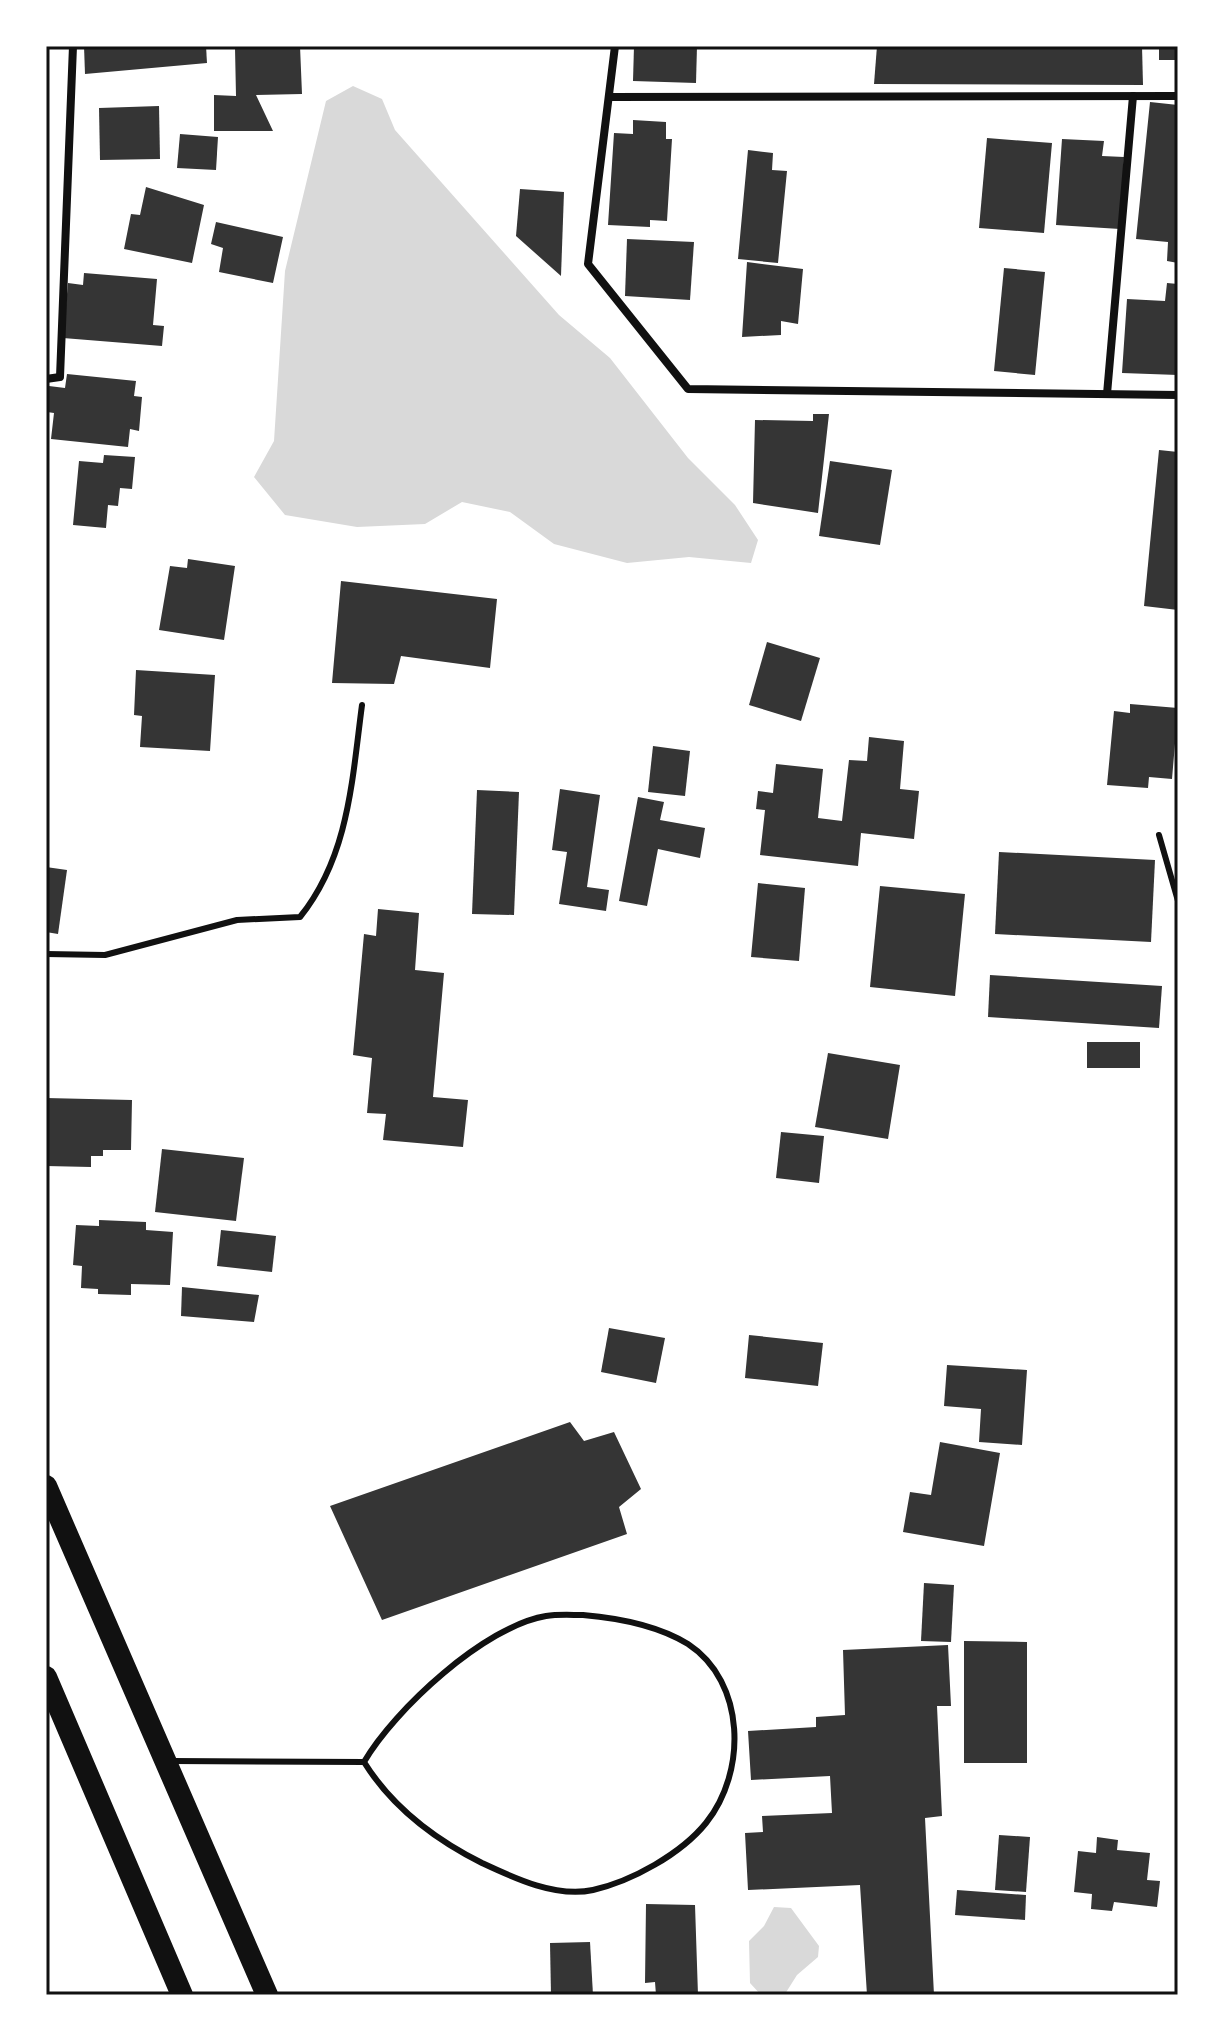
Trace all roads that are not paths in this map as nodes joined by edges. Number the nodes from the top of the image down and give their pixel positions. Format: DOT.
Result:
graph roads {
  1 [pos="73,46"];
  2 [pos="615,46"];
  3 [pos="1133,96"];
  4 [pos="1178,96"];
  5 [pos="609,97"];
  6 [pos="46,379"];
  7 [pos="1107,394"];
  8 [pos="1178,395"];
  9 [pos="362,705"];
  10 [pos="1159,835"];
  11 [pos="1178,901"];
  12 [pos="46,954"];
  13 [pos="46,1486"];
  14 [pos="46,1677"];
  15 [pos="167,1761"];
  16 [pos="364,1762"];
  17 [pos="182,1995"];
  18 [pos="267,1995"];
  1 -- 6 [label="street"];
  2 -- 5 [label="street"];
  3 -- 4 [label="street"];
  3 -- 5 [label="street"];
  3 -- 7 [label="street"];
  5 -- 7 [label="street"];
  7 -- 8 [label="street"];
  9 -- 12 [label="lane"];
  10 -- 11 [label="lane"];
  13 -- 15 [label="highway"];
  14 -- 17 [label="highway"];
  15 -- 16 [label="lane"];
  15 -- 18 [label="highway"];
  16 -- 16 [label="lane"];
}
